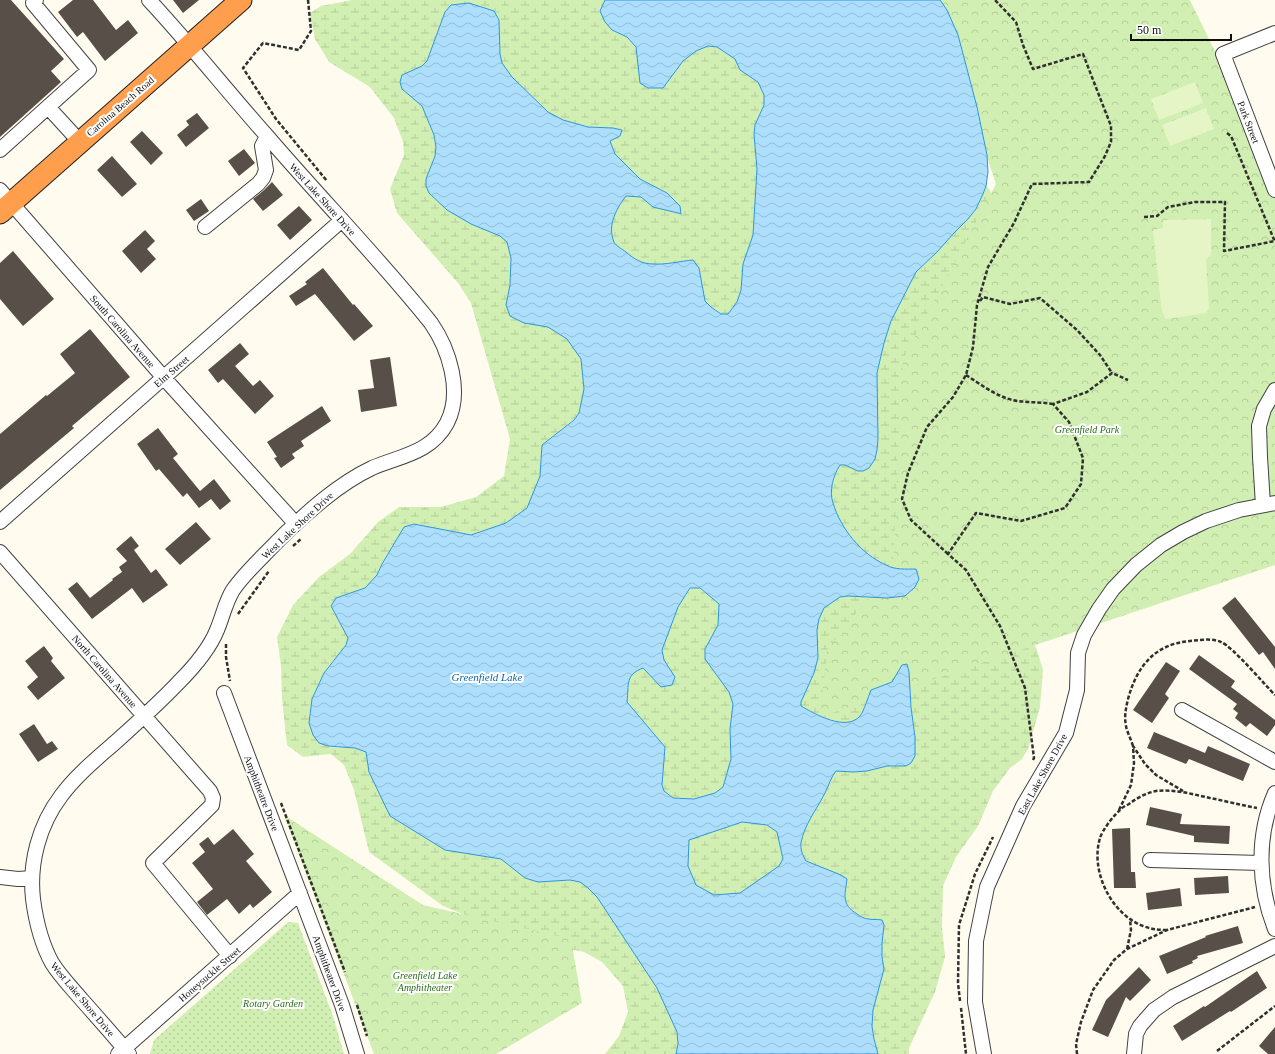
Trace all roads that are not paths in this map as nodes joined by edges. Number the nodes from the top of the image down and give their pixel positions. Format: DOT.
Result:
graph roads {
  1 [pos="149,0"];
  2 [pos="241,0"];
  3 [pos="33,1"];
  4 [pos="1275,33"];
  5 [pos="190,45"];
  6 [pos="48,107"];
  7 [pos="267,136"];
  8 [pos="80,142"];
  9 [pos="0,150"];
  10 [pos="1275,190"];
  11 [pos="4,202"];
  12 [pos="342,220"];
  13 [pos="205,227"];
  14 [pos="164,378"];
  15 [pos="1272,394"];
  16 [pos="1271,505"];
  17 [pos="0,522"];
  18 [pos="296,523"];
  19 [pos="0,552"];
  20 [pos="224,693"];
  21 [pos="1182,710"];
  22 [pos="144,716"];
  23 [pos="1275,762"];
  24 [pos="1275,793"];
  25 [pos="1150,860"];
  26 [pos="1261,863"];
  27 [pos="0,877"];
  28 [pos="32,878"];
  29 [pos="300,894"];
  30 [pos="1275,928"];
  31 [pos="1275,946"];
  32 [pos="230,956"];
  33 [pos="124,1052"];
  34 [pos="357,1054"];
  35 [pos="984,1054"];
  36 [pos="1134,1054"];
  1 -- 5 [label="street, West Lake Shore Drive"];
  2 -- 5 [label="highway, Carolina Beach Road"];
  3 -- 6 [label="street"];
  4 -- 10 [label="street, Park Street"];
  5 -- 7 [label="street, West Lake Shore Drive"];
  5 -- 8 [label="highway, Carolina Beach Road"];
  6 -- 8 [label="street"];
  6 -- 9 [label="street"];
  7 -- 12 [label="street, West Lake Shore Drive"];
  7 -- 13 [label="street"];
  8 -- 11 [label="highway, Carolina Beach Road"];
  11 -- 14 [label="street, South Carolina Avenue"];
  12 -- 14 [label="street, Elm Street"];
  12 -- 18 [label="street, West Lake Shore Drive"];
  14 -- 17 [label="street, Elm Street"];
  14 -- 18 [label="street, South Carolina Avenue"];
  15 -- 16 [label="street, East Lake Shore Drive"];
  16 -- 35 [label="street, East Lake Shore Drive"];
  18 -- 22 [label="street, West Lake Shore Drive"];
  19 -- 22 [label="street, North Carolina Avenue"];
  20 -- 29 [label="street, Amphitheatre Drive"];
  21 -- 23 [label="street"];
  22 -- 28 [label="street, West Lake Shore Drive"];
  22 -- 32 [label="street, North Carolina Avenue"];
  24 -- 26 [label="street"];
  25 -- 26 [label="street"];
  26 -- 30 [label="street"];
  27 -- 28 [label="street"];
  28 -- 33 [label="street, West Lake Shore Drive"];
  29 -- 32 [label="street, Honeysuckle Street"];
  29 -- 34 [label="street, Amphitheater Drive"];
  31 -- 36 [label="street"];
  32 -- 33 [label="street, Honeysuckle Street"];
}
